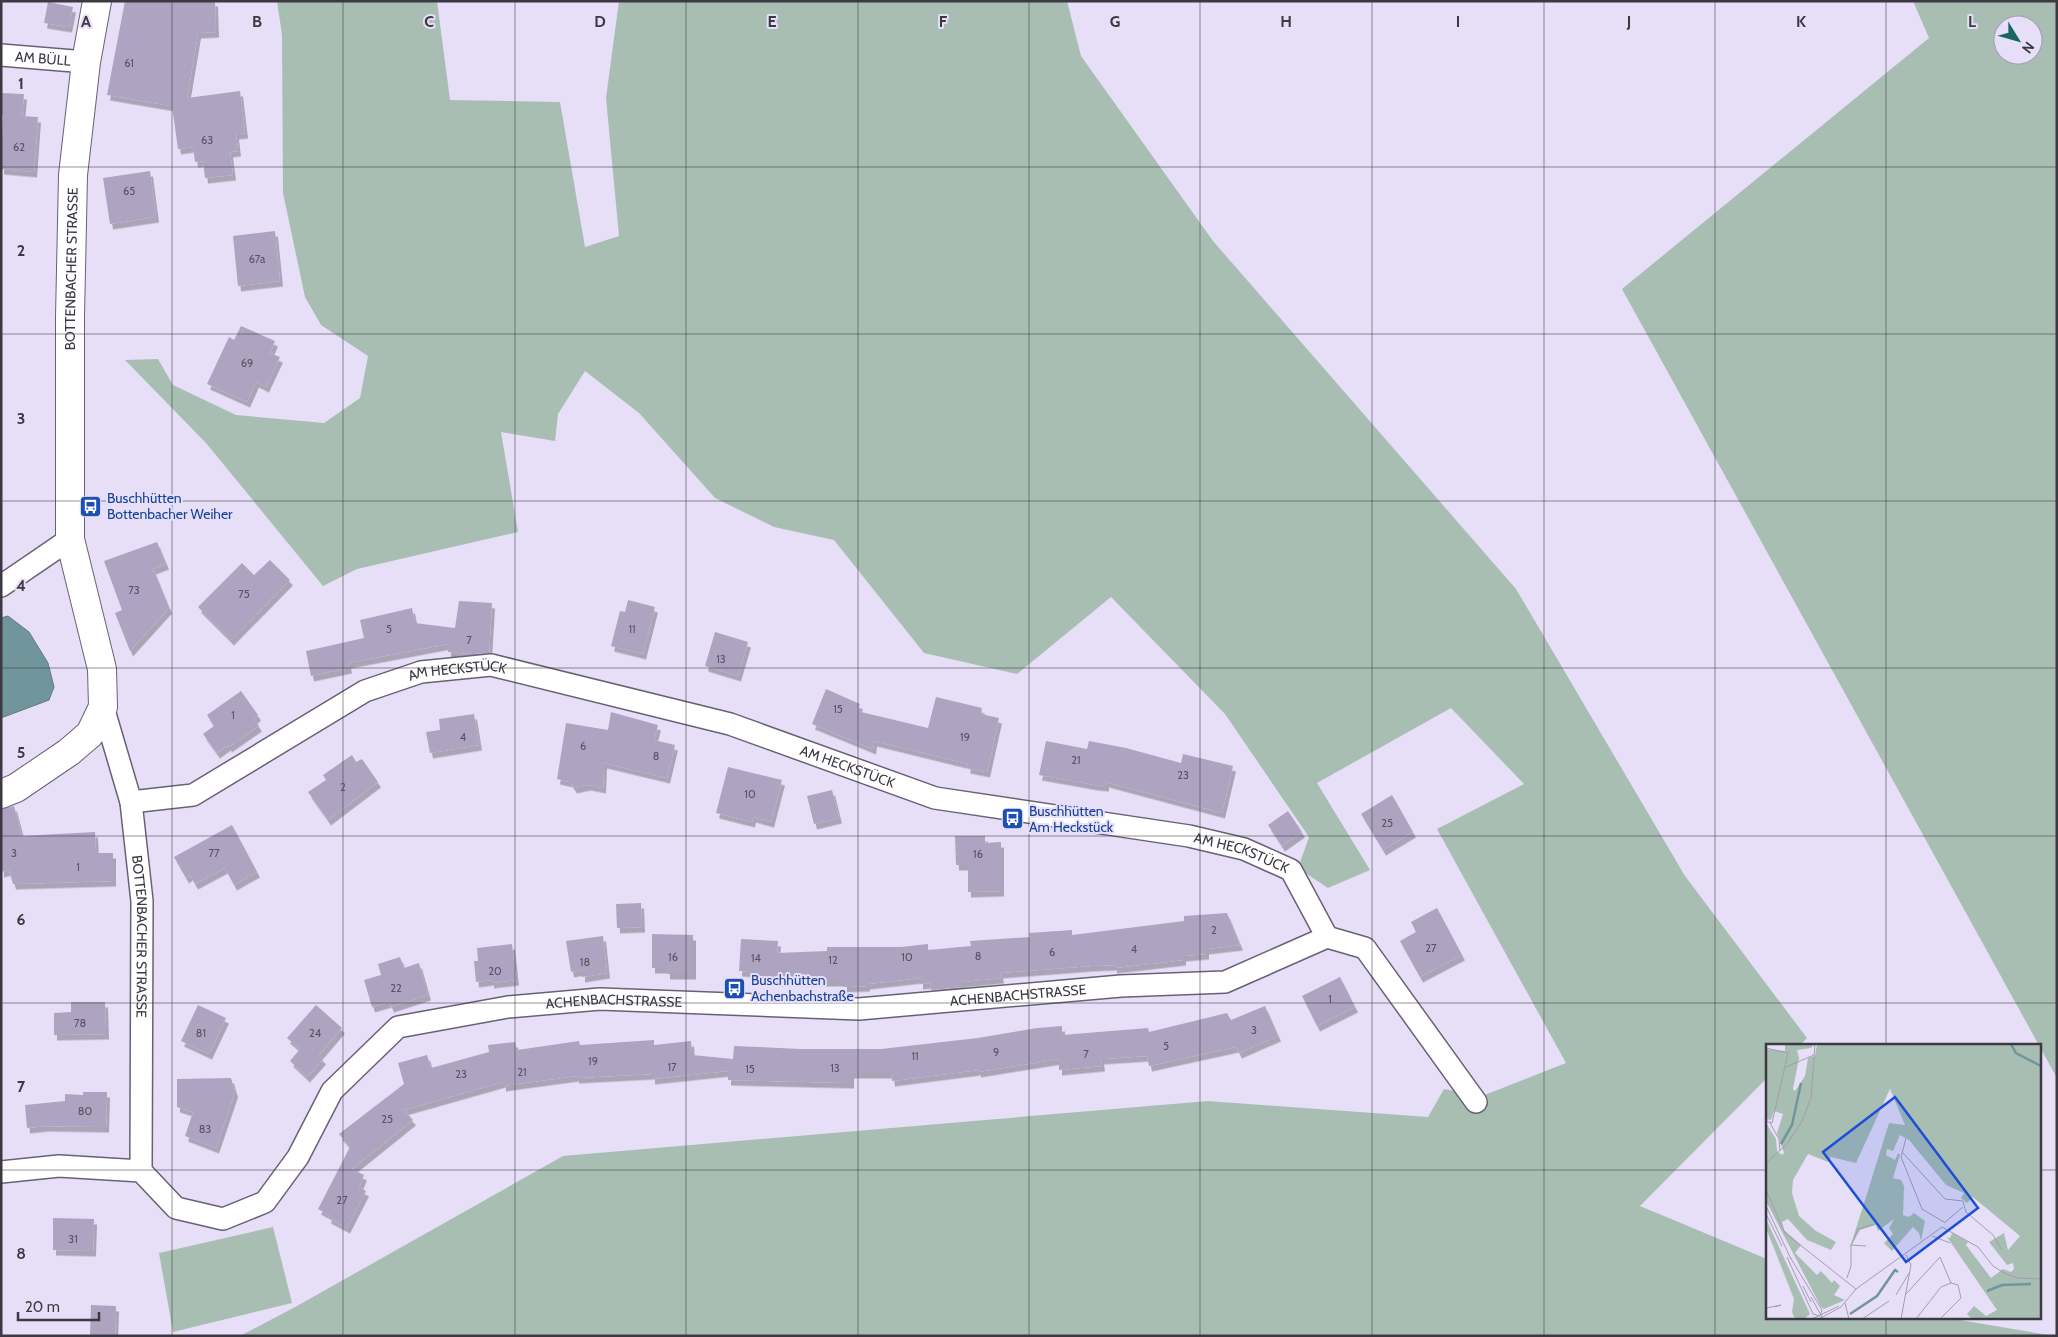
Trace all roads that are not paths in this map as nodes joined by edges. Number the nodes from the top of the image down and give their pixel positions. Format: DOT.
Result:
graph roads {
  1 [pos="97,1"];
  2 [pos="1,55"];
  3 [pos="86,62"];
  4 [pos="70,539"];
  5 [pos="1,586"];
  6 [pos="103,707"];
  7 [pos="1,794"];
  8 [pos="131,802"];
  9 [pos="1328,938"];
  10 [pos="1476,1102"];
  11 [pos="141,1171"];
  12 [pos="1,1172"];
  1 -- 3 [label="street, BOTTENBACHER STRASSE"];
  2 -- 3 [label="street, AM BÜLL"];
  3 -- 4 [label="street, BOTTENBACHER STRASSE"];
  4 -- 5 [label="street"];
  4 -- 6 [label="street, BOTTENBACHER STRASSE"];
  6 -- 7 [label="street, BOTTENBACHER STRASSE"];
  6 -- 8 [label="street, BOTTENBACHER STRASSE"];
  8 -- 9 [label="street, AM HECKSTÜCK"];
  8 -- 11 [label="street, BOTTENBACHER STRASSE"];
  9 -- 10 [label="street"];
  9 -- 11 [label="street, ACHENBACHSTRASSE"];
  11 -- 12 [label="street"];
}
